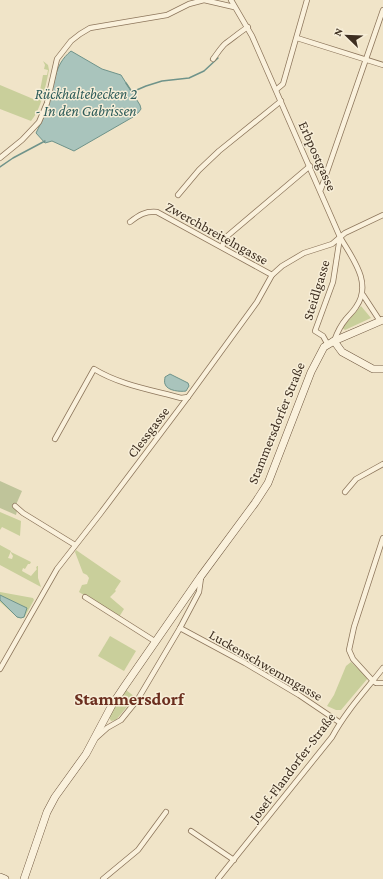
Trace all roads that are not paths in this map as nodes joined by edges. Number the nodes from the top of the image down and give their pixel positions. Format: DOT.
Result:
graph roads {
  1 [pos="231,0"];
  2 [pos="307,0"];
  3 [pos="234,6"];
  4 [pos="383,10"];
  5 [pos="248,27"];
  6 [pos="297,38"];
  7 [pos="213,58"];
  8 [pos="366,60"];
  9 [pos="383,65"];
  10 [pos="277,89"];
  11 [pos="282,101"];
  12 [pos="0,158"];
  13 [pos="310,166"];
  14 [pos="321,190"];
  15 [pos="178,195"];
  16 [pos="383,215"];
  17 [pos="130,222"];
  18 [pos="340,236"];
  19 [pos="222,247"];
  20 [pos="272,275"];
  21 [pos="363,295"];
  22 [pos="382,323"];
  23 [pos="331,343"];
  24 [pos="383,369"];
  25 [pos="188,397"];
  26 [pos="55,439"];
  27 [pos="383,464"];
  28 [pos="344,492"];
  29 [pos="15,506"];
  30 [pos="383,538"];
  31 [pos="75,545"];
  32 [pos="201,576"];
  33 [pos="85,597"];
  34 [pos="180,628"];
  35 [pos="156,642"];
  36 [pos="383,668"];
  37 [pos="0,669"];
  38 [pos="373,681"];
  39 [pos="383,683"];
  40 [pos="340,722"];
  41 [pos="94,740"];
  42 [pos="166,812"];
  43 [pos="191,831"];
  44 [pos="234,860"];
  45 [pos="0,877"];
  46 [pos="5,879"];
  47 [pos="24,879"];
  48 [pos="103,879"];
  49 [pos="218,879"];
  1 -- 3 [label="street, Erbpostgasse"];
  2 -- 6 [label="street"];
  3 -- 5 [label="street, Erbpostgasse"];
  3 -- 12 [label="street"];
  4 -- 8 [label="street"];
  5 -- 7 [label="street"];
  5 -- 10 [label="street, Erbpostgasse"];
  6 -- 8 [label="street"];
  6 -- 10 [label="street"];
  8 -- 9 [label="street"];
  8 -- 14 [label="street"];
  10 -- 11 [label="street, Erbpostgasse"];
  11 -- 13 [label="street, Erbpostgasse"];
  11 -- 15 [label="street"];
  13 -- 14 [label="street, Erbpostgasse"];
  13 -- 19 [label="street"];
  14 -- 18 [label="street, Erbpostgasse"];
  16 -- 18 [label="street, Clessgasse"];
  17 -- 19 [label="street, Zwerchbreitelngasse"];
  18 -- 20 [label="street, Clessgasse"];
  18 -- 21 [label="street, Erbpostgasse"];
  18 -- 23 [label="street, Steidlgasse"];
  19 -- 20 [label="street, Zwerchbreitelngasse"];
  20 -- 25 [label="street, Clessgasse"];
  21 -- 22 [label="street"];
  21 -- 23 [label="street"];
  22 -- 23 [label="main road"];
  23 -- 24 [label="main road"];
  23 -- 32 [label="main road, Stammersdorfer Straße"];
  25 -- 26 [label="street"];
  25 -- 31 [label="street, Clessgasse"];
  27 -- 28 [label="street"];
  29 -- 31 [label="street"];
  30 -- 38 [label="street"];
  31 -- 37 [label="street, Clessgasse"];
  32 -- 34 [label="street, Stammersdorfer Straße"];
  32 -- 35 [label="main road, Stammersdorfer Straße"];
  33 -- 35 [label="street"];
  34 -- 40 [label="street, Luckenschwemmgasse"];
  34 -- 41 [label="street, Stammersdorfer Straße"];
  35 -- 41 [label="main road, Stammersdorfer Straße"];
  36 -- 38 [label="street, Josef-Flandorfer-Straße"];
  38 -- 39 [label="street"];
  38 -- 40 [label="street, Josef-Flandorfer-Straße"];
  40 -- 44 [label="street, Josef-Flandorfer-Straße"];
  41 -- 47 [label="main road, Stammersdorfer Straße"];
  42 -- 48 [label="street"];
  43 -- 44 [label="street"];
  44 -- 49 [label="street, Josef-Flandorfer-Straße"];
  45 -- 46 [label="main road"];
}
